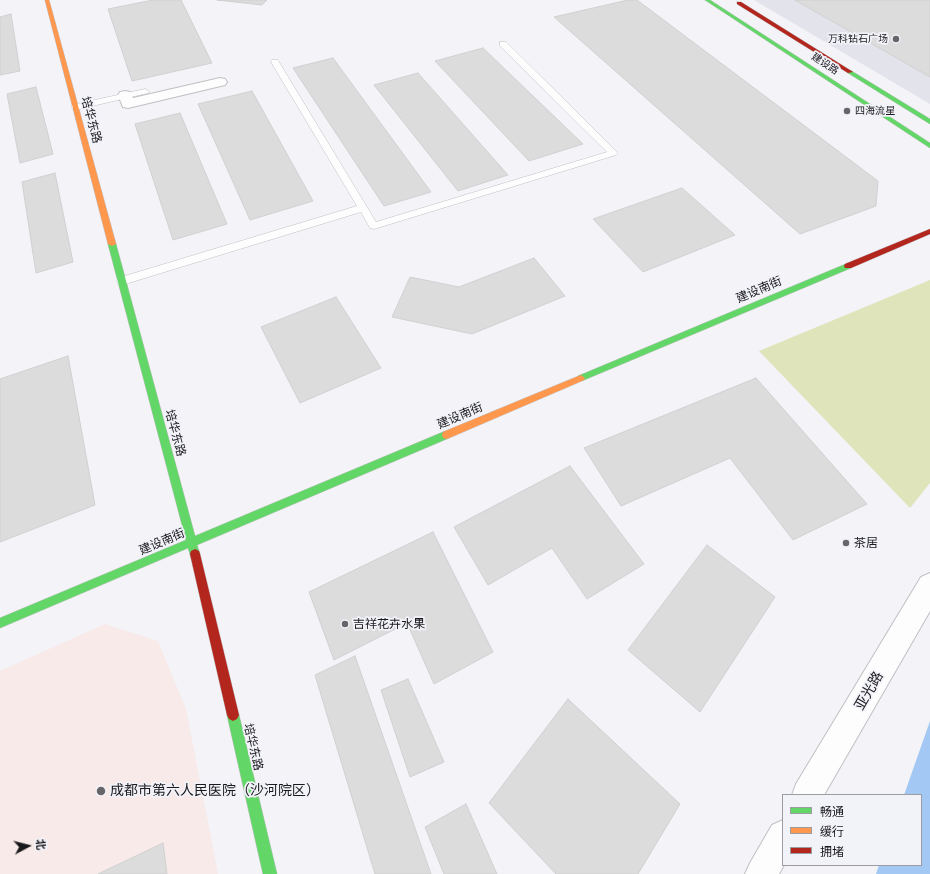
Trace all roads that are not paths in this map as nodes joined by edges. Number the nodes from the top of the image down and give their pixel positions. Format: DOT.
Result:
graph roads {
  1 [pos="46,0"];
  2 [pos="707,0"];
  3 [pos="734,0"];
  4 [pos="503,44"];
  5 [pos="275,62"];
  6 [pos="220,82"];
  7 [pos="145,91"];
  8 [pos="125,96"];
  9 [pos="75,107"];
  10 [pos="930,122"];
  11 [pos="930,146"];
  12 [pos="362,208"];
  13 [pos="930,231"];
  14 [pos="122,281"];
  15 [pos="192,542"];
  16 [pos="930,586"];
  17 [pos="0,623"];
  18 [pos="808,794"];
  19 [pos="782,838"];
  20 [pos="270,874"];
  21 [pos="761,874"];
  1 -- 9 [label="street, 培华东路"];
  2 -- 11 [label="street, 建设路"];
  3 -- 10 [label="street, 建设路"];
  4 -- 12 [label="lane"];
  5 -- 12 [label="lane"];
  6 -- 8 [label="street"];
  7 -- 8 [label="lane"];
  8 -- 9 [label="lane"];
  9 -- 14 [label="street, 培华东路"];
  12 -- 14 [label="lane"];
  13 -- 15 [label="street, 建设南街"];
  14 -- 15 [label="street, 培华东路"];
  15 -- 17 [label="street, 建设南街"];
  15 -- 20 [label="street, 培华东路"];
  16 -- 18 [label="street, 亚光路"];
  19 -- 21 [label="street"];
}
